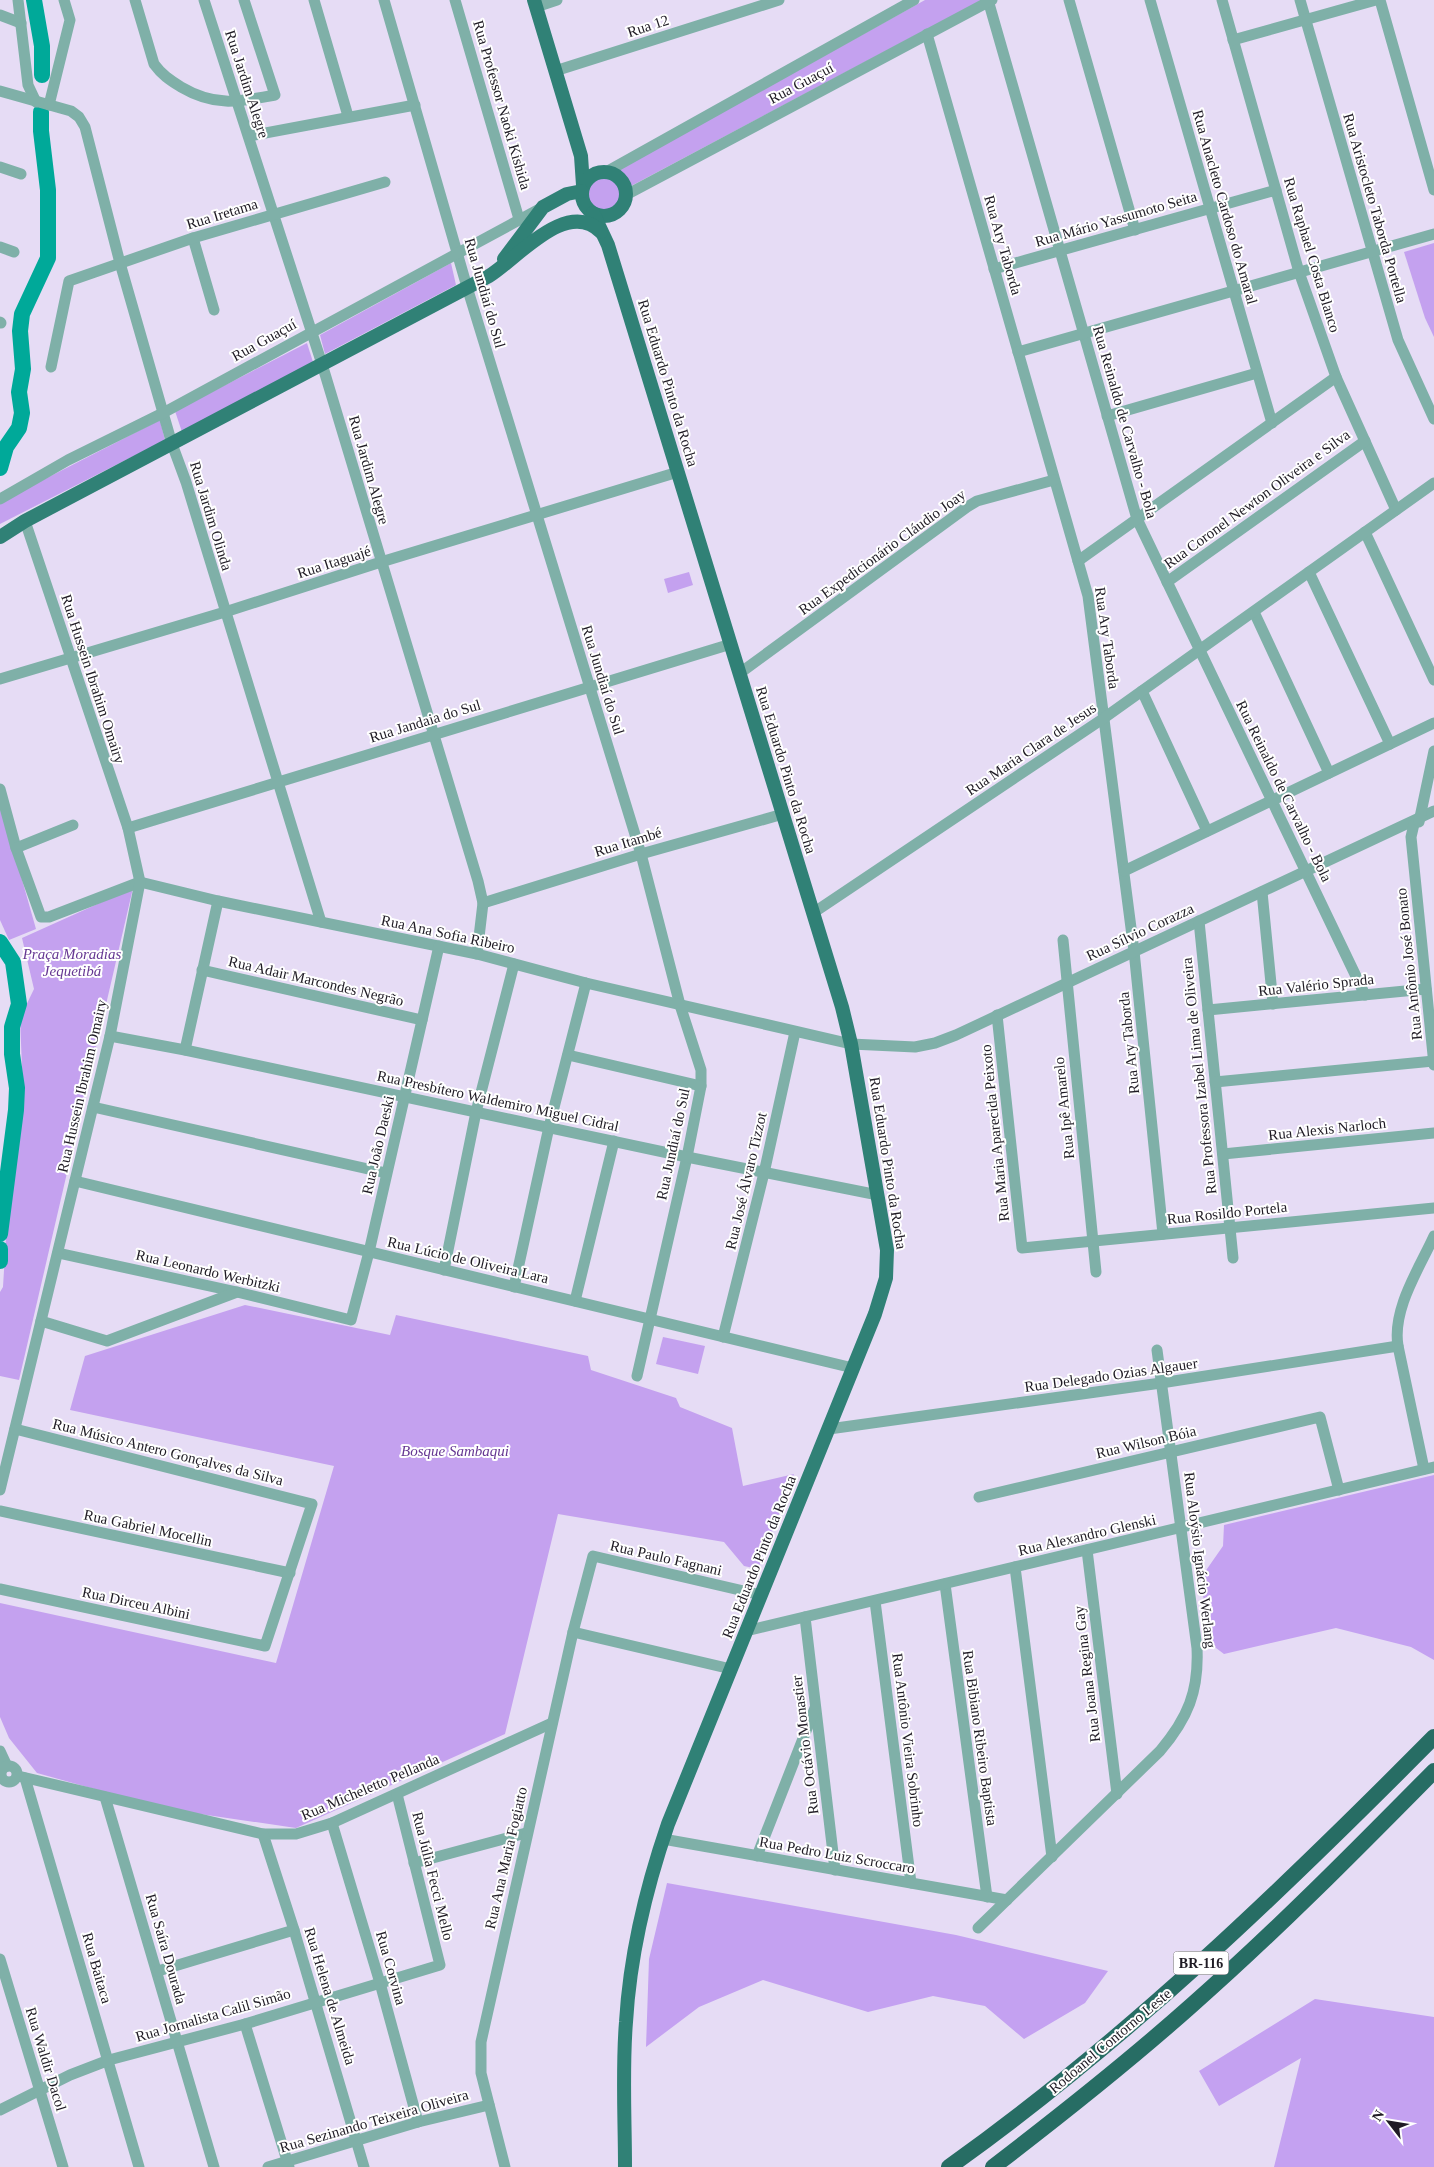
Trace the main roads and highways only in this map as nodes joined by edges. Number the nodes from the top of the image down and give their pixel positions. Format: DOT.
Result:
graph roads {
  1 [pos="535,4"];
  2 [pos="580,156"];
  3 [pos="604,172"];
  4 [pos="582,188"];
  5 [pos="543,207"];
  6 [pos="591,211"];
  7 [pos="615,213"];
  8 [pos="576,221"];
  9 [pos="540,236"];
  10 [pos="606,241"];
  11 [pos="494,272"];
  12 [pos="25,521"];
  13 [pos="0,532"];
  14 [pos="0,537"];
  15 [pos="1434,1737"];
  16 [pos="1434,1772"];
  17 [pos="625,2167"];
  18 [pos="949,2167"];
  19 [pos="993,2167"];
  1 -- 2 [label="main road"];
  2 -- 3 [label="main road"];
  2 -- 4 [label="main road"];
  3 -- 4 [label="main road"];
  3 -- 7 [label="main road"];
  4 -- 5 [label="main road, Rua Guaçuí"];
  4 -- 6 [label="main road"];
  5 -- 9 [label="main road"];
  5 -- 11 [label="main road, Rua Guaçuí"];
  6 -- 7 [label="main road"];
  6 -- 8 [label="main road, Rua Guaçuí"];
  6 -- 10 [label="main road, Rua Eduardo Pinto da Rocha"];
  7 -- 10 [label="main road, Rua Eduardo Pinto da Rocha"];
  8 -- 9 [label="main road, Rua Guaçuí"];
  8 -- 10 [label="main road"];
  9 -- 11 [label="main road, Rua Guaçuí"];
  10 -- 17 [label="main road, Rua Eduardo Pinto da Rocha"];
  11 -- 12 [label="main road, Rua Guaçuí"];
  12 -- 13 [label="main road, Rua Guaçuí"];
  12 -- 14 [label="main road, Rua Guaçuí"];
  15 -- 18 [label="highway, Rodoanel Contorno Leste / BR-116"];
  16 -- 19 [label="highway, Rodoanel Contorno Leste / BR-116"];
}
